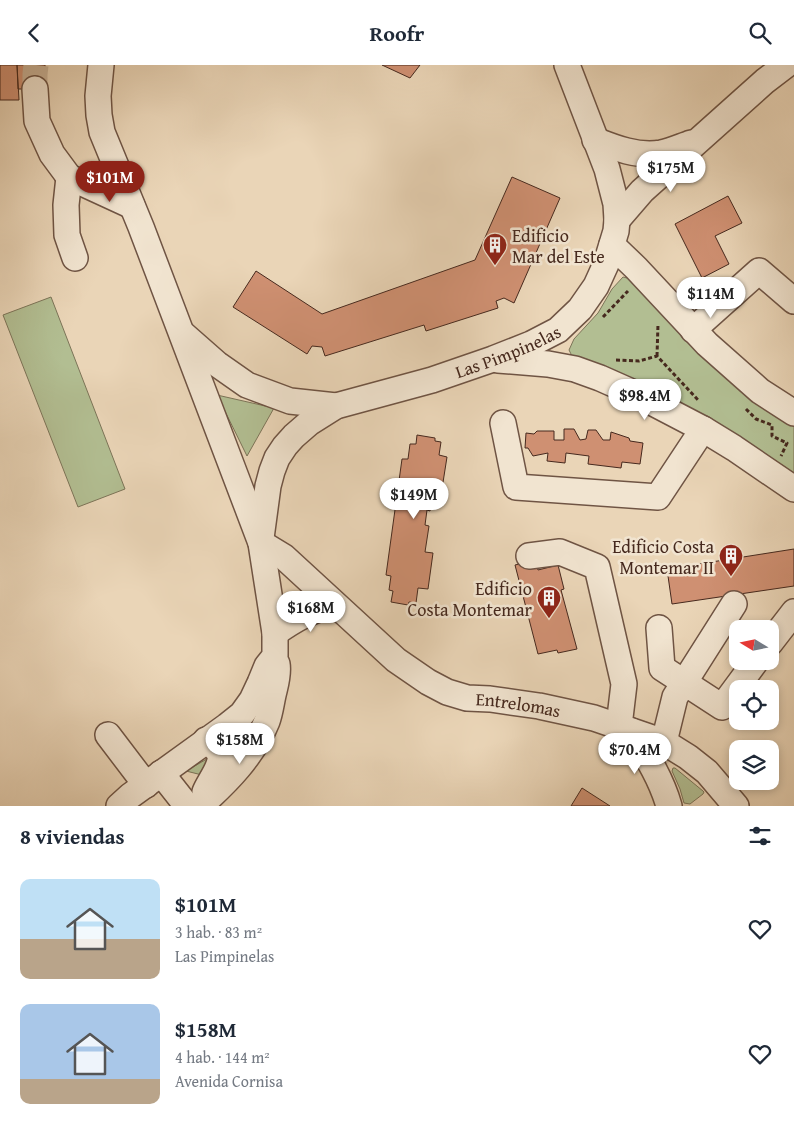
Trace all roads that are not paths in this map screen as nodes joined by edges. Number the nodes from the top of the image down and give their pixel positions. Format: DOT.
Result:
graph roads {
  1 [pos="101,65"];
  2 [pos="566,65"];
  3 [pos="786,65"];
  4 [pos="35,89"];
  5 [pos="595,140"];
  6 [pos="698,141"];
  7 [pos="69,177"];
  8 [pos="132,206"];
  9 [pos="617,220"];
  10 [pos="612,245"];
  11 [pos="76,258"];
  12 [pos="794,301"];
  13 [pos="693,330"];
  14 [pos="181,333"];
  15 [pos="493,359"];
  16 [pos="336,406"];
  17 [pos="794,413"];
  18 [pos="503,423"];
  19 [pos="703,429"];
  20 [pos="794,489"];
  21 [pos="261,543"];
  22 [pos="529,555"];
  23 [pos="334,604"];
  24 [pos="734,604"];
  25 [pos="794,612"];
  26 [pos="659,627"];
  27 [pos="779,631"];
  28 [pos="275,644"];
  29 [pos="749,670"];
  30 [pos="683,682"];
  31 [pos="625,728"];
  32 [pos="108,735"];
  33 [pos="206,740"];
  34 [pos="664,742"];
  35 [pos="153,779"];
  36 [pos="196,805"];
  37 [pos="727,805"];
  38 [pos="119,806"];
  39 [pos="669,806"];
  1 -- 8 [label="street, Las Pimpinelas"];
  2 -- 5 [label="street, Las Pimpinelas"];
  3 -- 6 [label="street, Las Pimpinelas"];
  4 -- 7 [label="street"];
  5 -- 6 [label="street, Las Pimpinelas"];
  5 -- 9 [label="street, Las Pimpinelas"];
  6 -- 9 [label="street, Las Pimpinelas"];
  7 -- 8 [label="street"];
  7 -- 11 [label="street"];
  8 -- 14 [label="street, Las Pimpinelas"];
  9 -- 10 [label="street, Las Pimpinelas"];
  10 -- 13 [label="street"];
  10 -- 15 [label="street, Las Pimpinelas"];
  12 -- 13 [label="street"];
  13 -- 17 [label="street"];
  14 -- 16 [label="street, Las Pimpinelas"];
  14 -- 21 [label="street, Las Pimpinelas"];
  15 -- 16 [label="street, Las Pimpinelas"];
  15 -- 19 [label="street"];
  16 -- 21 [label="street, Las Pimpinelas"];
  18 -- 19 [label="street"];
  19 -- 20 [label="street"];
  21 -- 23 [label="street, Entrelomas"];
  21 -- 28 [label="street, Las Pimpinelas"];
  22 -- 31 [label="street"];
  23 -- 28 [label="street"];
  23 -- 31 [label="street, Entrelomas"];
  24 -- 30 [label="street"];
  25 -- 27 [label="street"];
  26 -- 30 [label="street"];
  28 -- 33 [label="street"];
  28 -- 36 [label="street, Las Pimpinelas"];
  29 -- 30 [label="street"];
  30 -- 34 [label="street"];
  31 -- 34 [label="street, Entrelomas"];
  31 -- 39 [label="street"];
  32 -- 35 [label="street"];
  33 -- 35 [label="street"];
  33 -- 36 [label="street"];
  34 -- 37 [label="street, Entrelomas"];
  35 -- 36 [label="street"];
  35 -- 38 [label="street"];
}
